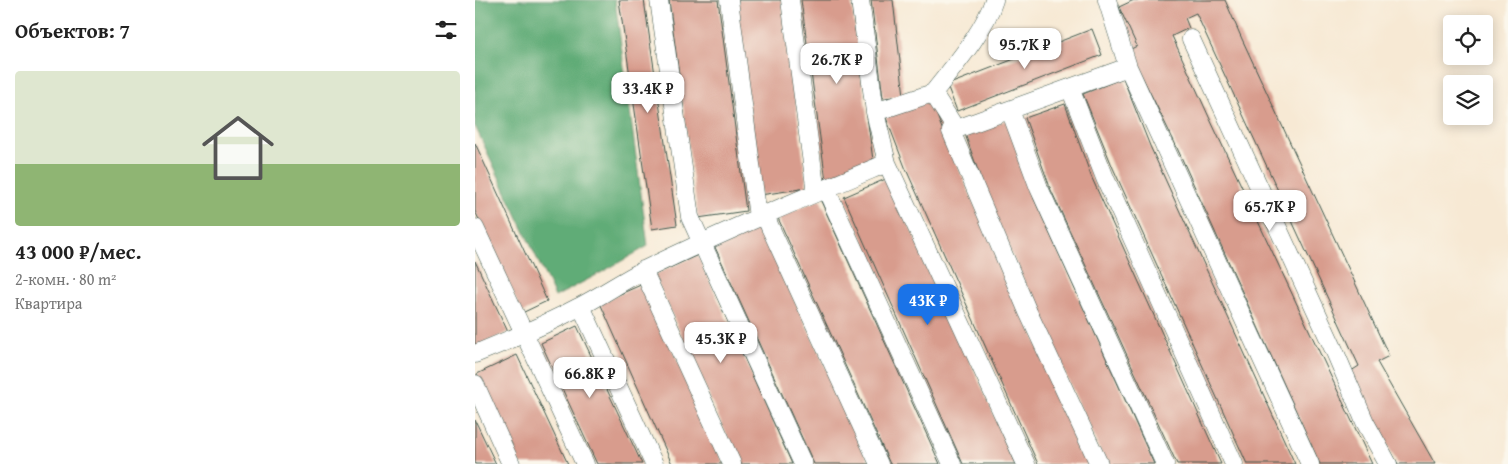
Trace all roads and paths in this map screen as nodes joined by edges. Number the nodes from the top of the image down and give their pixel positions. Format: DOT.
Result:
graph roads {
  1 [pos="659,0"];
  2 [pos="729,0"];
  3 [pos="790,0"];
  4 [pos="860,0"];
  5 [pos="994,0"];
  6 [pos="1108,0"];
  7 [pos="1191,39"];
  8 [pos="1128,67"];
  9 [pos="1070,88"];
  10 [pos="933,93"];
  11 [pos="1010,110"];
  12 [pos="875,112"];
  13 [pos="956,129"];
  14 [pos="887,163"];
  15 [pos="821,191"];
  16 [pos="761,216"];
  17 [pos="475,228"];
  18 [pos="701,243"];
  19 [pos="643,270"];
  20 [pos="581,306"];
  21 [pos="525,334"];
  22 [pos="475,354"];
  23 [pos="475,384"];
  24 [pos="511,464"];
  25 [pos="585,464"];
  26 [pos="654,464"];
  27 [pos="731,464"];
  28 [pos="803,464"];
  29 [pos="879,464"];
  30 [pos="952,464"];
  31 [pos="1026,464"];
  32 [pos="1099,464"];
  33 [pos="1165,464"];
  34 [pos="1234,464"];
  35 [pos="1310,464"];
  36 [pos="1388,464"];
  1 -- 18 [label="lane"];
  2 -- 16 [label="lane"];
  3 -- 15 [label="lane"];
  4 -- 12 [label="lane"];
  5 -- 10 [label="lane"];
  6 -- 8 [label="lane"];
  7 -- 36 [label="lane"];
  8 -- 9 [label="lane"];
  8 -- 35 [label="lane"];
  9 -- 11 [label="lane"];
  9 -- 34 [label="lane"];
  10 -- 12 [label="lane"];
  10 -- 13 [label="lane"];
  11 -- 13 [label="lane"];
  11 -- 33 [label="lane"];
  12 -- 14 [label="lane"];
  13 -- 32 [label="lane"];
  14 -- 15 [label="lane"];
  14 -- 31 [label="lane"];
  15 -- 16 [label="lane"];
  15 -- 30 [label="lane"];
  16 -- 18 [label="lane"];
  16 -- 29 [label="lane"];
  17 -- 21 [label="lane"];
  18 -- 19 [label="lane"];
  18 -- 28 [label="lane"];
  19 -- 20 [label="lane"];
  19 -- 27 [label="lane"];
  20 -- 21 [label="lane"];
  20 -- 26 [label="lane"];
  21 -- 22 [label="lane"];
  21 -- 25 [label="lane"];
  23 -- 24 [label="lane"];
}
